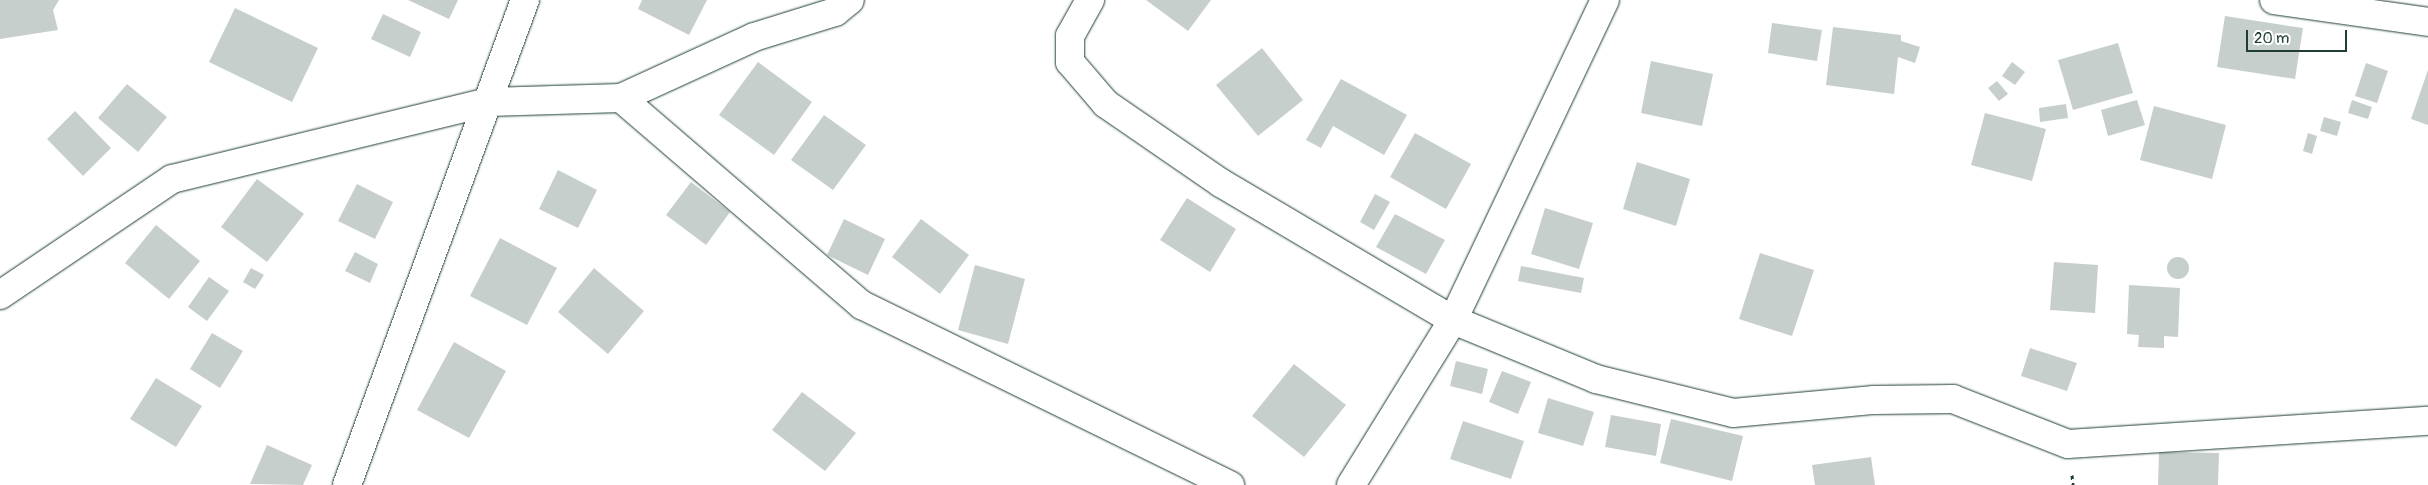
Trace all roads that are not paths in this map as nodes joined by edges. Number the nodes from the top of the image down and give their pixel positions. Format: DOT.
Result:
graph roads {
  1 [pos="525,0"];
  2 [pos="850,0"];
  3 [pos="1090,0"];
  4 [pos="1605,0"];
  5 [pos="2274,0"];
  6 [pos="2428,22"];
  7 [pos="621,98"];
  8 [pos="490,102"];
  9 [pos="0,295"];
  10 [pos="1453,320"];
  11 [pos="2428,420"];
  12 [pos="347,485"];
  13 [pos="1230,485"];
  14 [pos="1351,485"];
  1 -- 8 [label="street"];
  2 -- 7 [label="street"];
  3 -- 10 [label="street"];
  4 -- 10 [label="street"];
  5 -- 6 [label="street"];
  7 -- 8 [label="street"];
  7 -- 13 [label="street"];
  8 -- 9 [label="street"];
  8 -- 12 [label="street"];
  10 -- 11 [label="street"];
  10 -- 14 [label="street"];
}
